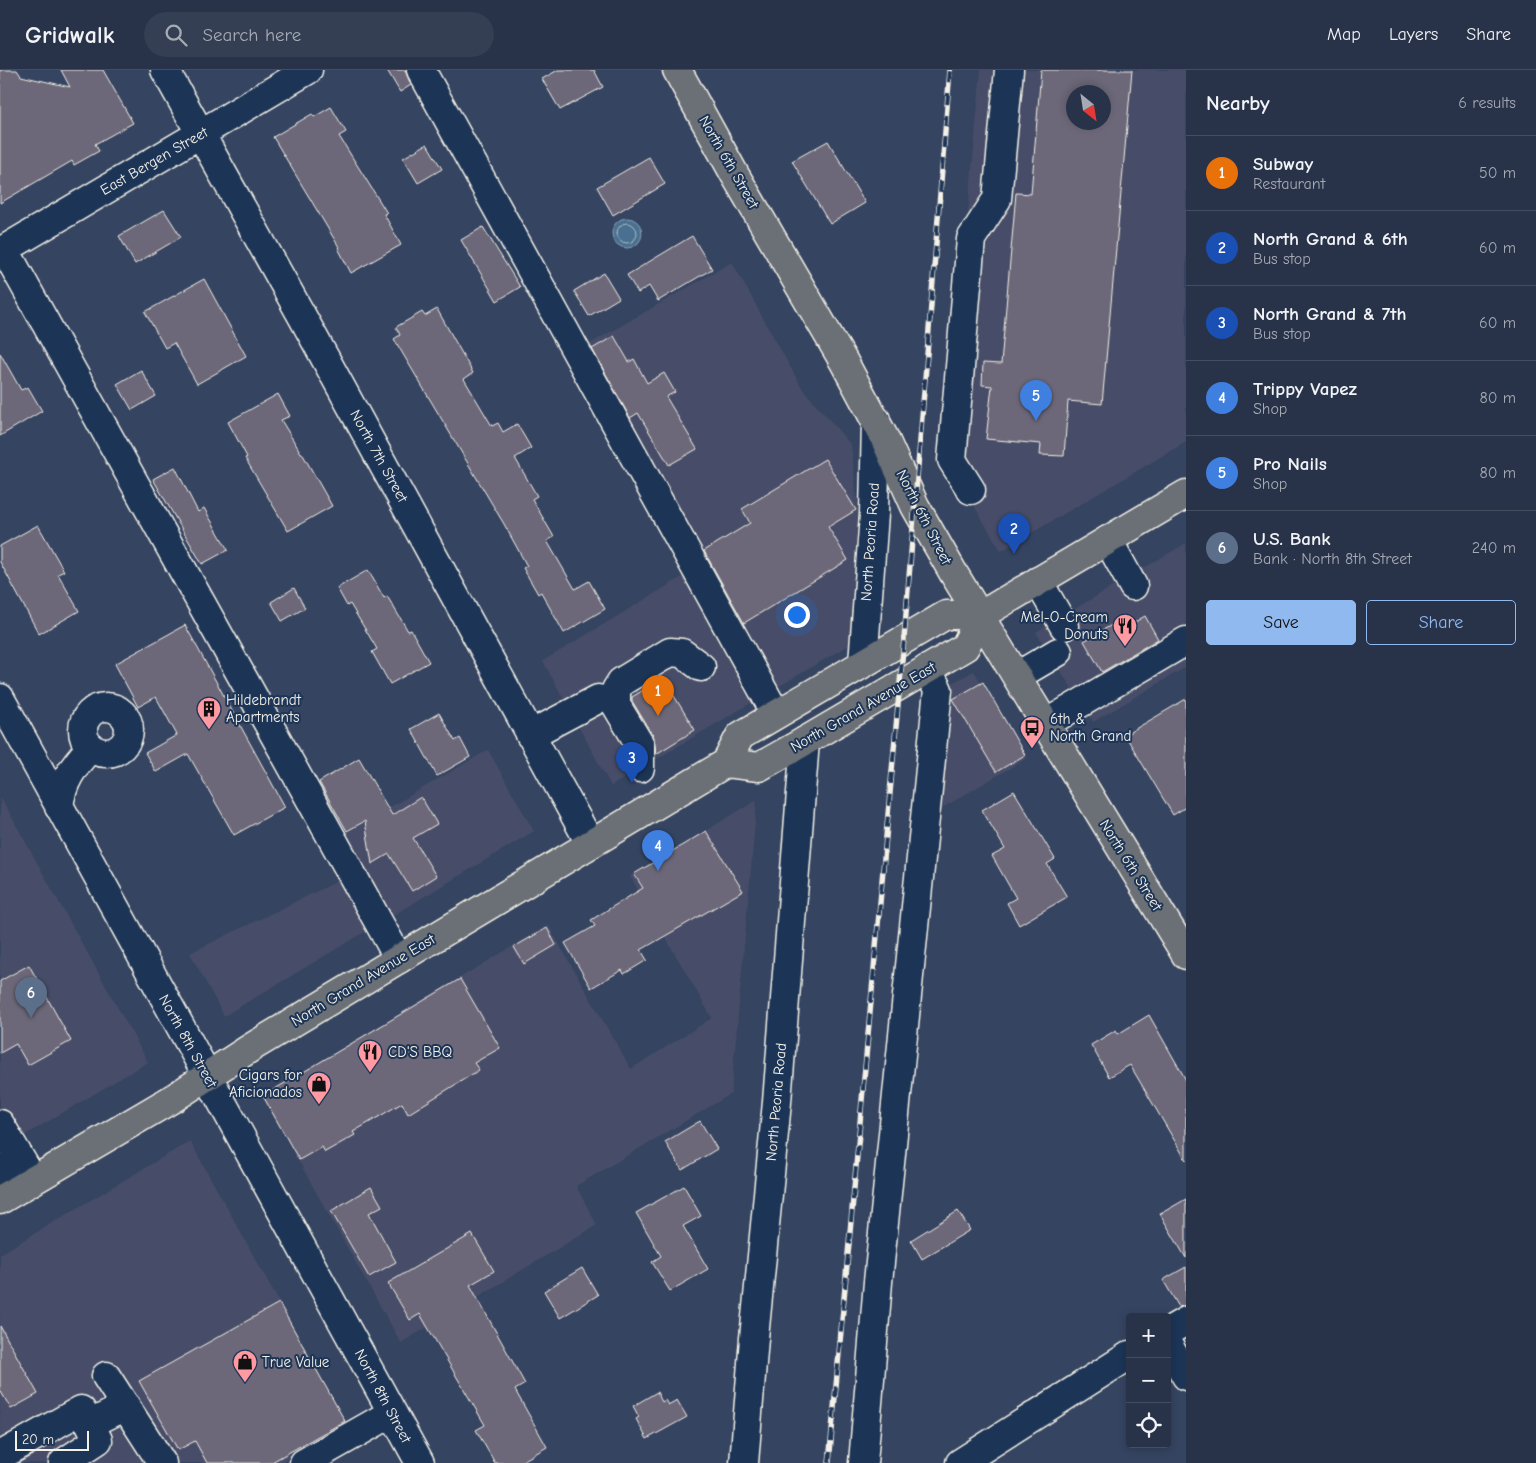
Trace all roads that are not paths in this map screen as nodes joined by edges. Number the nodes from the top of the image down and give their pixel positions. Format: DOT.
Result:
graph roads {
  1 [pos="165,70"];
  2 [pos="308,70"];
  3 [pos="421,70"];
  4 [pos="677,70"];
  5 [pos="1009,70"];
  6 [pos="201,134"];
  7 [pos="2,251"];
  8 [pos="876,420"];
  9 [pos="971,490"];
  10 [pos="1186,494"];
  11 [pos="1108,540"];
  12 [pos="1038,581"];
  13 [pos="1134,586"];
  14 [pos="981,615"];
  15 [pos="1064,626"];
  16 [pos="1186,641"];
  17 [pos="1058,652"];
  18 [pos="863,663"];
  19 [pos="701,667"];
  20 [pos="927,669"];
  21 [pos="1017,676"];
  22 [pos="0,698"];
  23 [pos="598,699"];
  24 [pos="776,714"];
  25 [pos="1045,724"];
  26 [pos="530,735"];
  27 [pos="805,741"];
  28 [pos="28,751"];
  29 [pos="726,763"];
  30 [pos="640,768"];
  31 [pos="59,807"];
  32 [pos="590,843"];
  33 [pos="1186,955"];
  34 [pos="399,959"];
  35 [pos="207,1075"];
  36 [pos="0,1124"];
  37 [pos="0,1168"];
  38 [pos="15,1191"];
  39 [pos="1186,1321"];
  40 [pos="1171,1330"];
  41 [pos="1171,1351"];
  42 [pos="1126,1358"];
  43 [pos="106,1376"];
  44 [pos="1186,1376"];
  45 [pos="126,1406"];
  46 [pos="392,1413"];
  47 [pos="90,1424"];
  48 [pos="9,1456"];
  49 [pos="63,1463"];
  50 [pos="162,1463"];
  51 [pos="304,1463"];
  52 [pos="420,1463"];
  53 [pos="744,1463"];
  54 [pos="863,1463"];
  55 [pos="960,1463"];
  1 -- 6 [label="street, North 7th Street"];
  2 -- 6 [label="street, East Bergen Street"];
  3 -- 24 [label="street"];
  4 -- 8 [label="main road, North 6th Street"];
  5 -- 9 [label="street"];
  6 -- 7 [label="street, East Bergen Street"];
  6 -- 26 [label="street, North 7th Street"];
  7 -- 34 [label="street"];
  8 -- 14 [label="main road, North 6th Street"];
  8 -- 18 [label="street, North Peoria Road"];
  10 -- 11 [label="main road"];
  11 -- 12 [label="main road"];
  11 -- 13 [label="street"];
  12 -- 14 [label="main road"];
  12 -- 15 [label="street"];
  14 -- 18 [label="main road"];
  14 -- 20 [label="main road, North Grand Avenue East"];
  14 -- 21 [label="main road, North 6th Street"];
  16 -- 25 [label="street"];
  17 -- 21 [label="street"];
  18 -- 24 [label="main road"];
  19 -- 30 [label="street"];
  20 -- 27 [label="main road, North Grand Avenue East"];
  20 -- 54 [label="street"];
  21 -- 25 [label="main road, North 6th Street"];
  22 -- 28 [label="street, North 8th Street"];
  23 -- 26 [label="street"];
  24 -- 29 [label="main road"];
  25 -- 33 [label="main road, North 6th Street"];
  26 -- 32 [label="street, North 7th Street"];
  27 -- 29 [label="main road, North Grand Avenue East"];
  27 -- 53 [label="street, North Peoria Road"];
  28 -- 31 [label="street, North 8th Street"];
  28 -- 31 [label="street"];
  29 -- 32 [label="main road, North Grand Avenue East"];
  31 -- 35 [label="street, North 8th Street"];
  32 -- 34 [label="main road, North Grand Avenue East"];
  34 -- 35 [label="main road, North Grand Avenue East"];
  35 -- 38 [label="main road, North Grand Avenue East"];
  35 -- 46 [label="street, North 8th Street"];
  36 -- 38 [label="street"];
  37 -- 38 [label="street"];
  39 -- 40 [label="street"];
  41 -- 44 [label="street"];
  42 -- 55 [label="street"];
  43 -- 45 [label="street"];
  45 -- 47 [label="street"];
  45 -- 50 [label="street"];
  46 -- 51 [label="street"];
  46 -- 52 [label="street, North 8th Street"];
  47 -- 48 [label="street"];
  47 -- 49 [label="street"];
}
